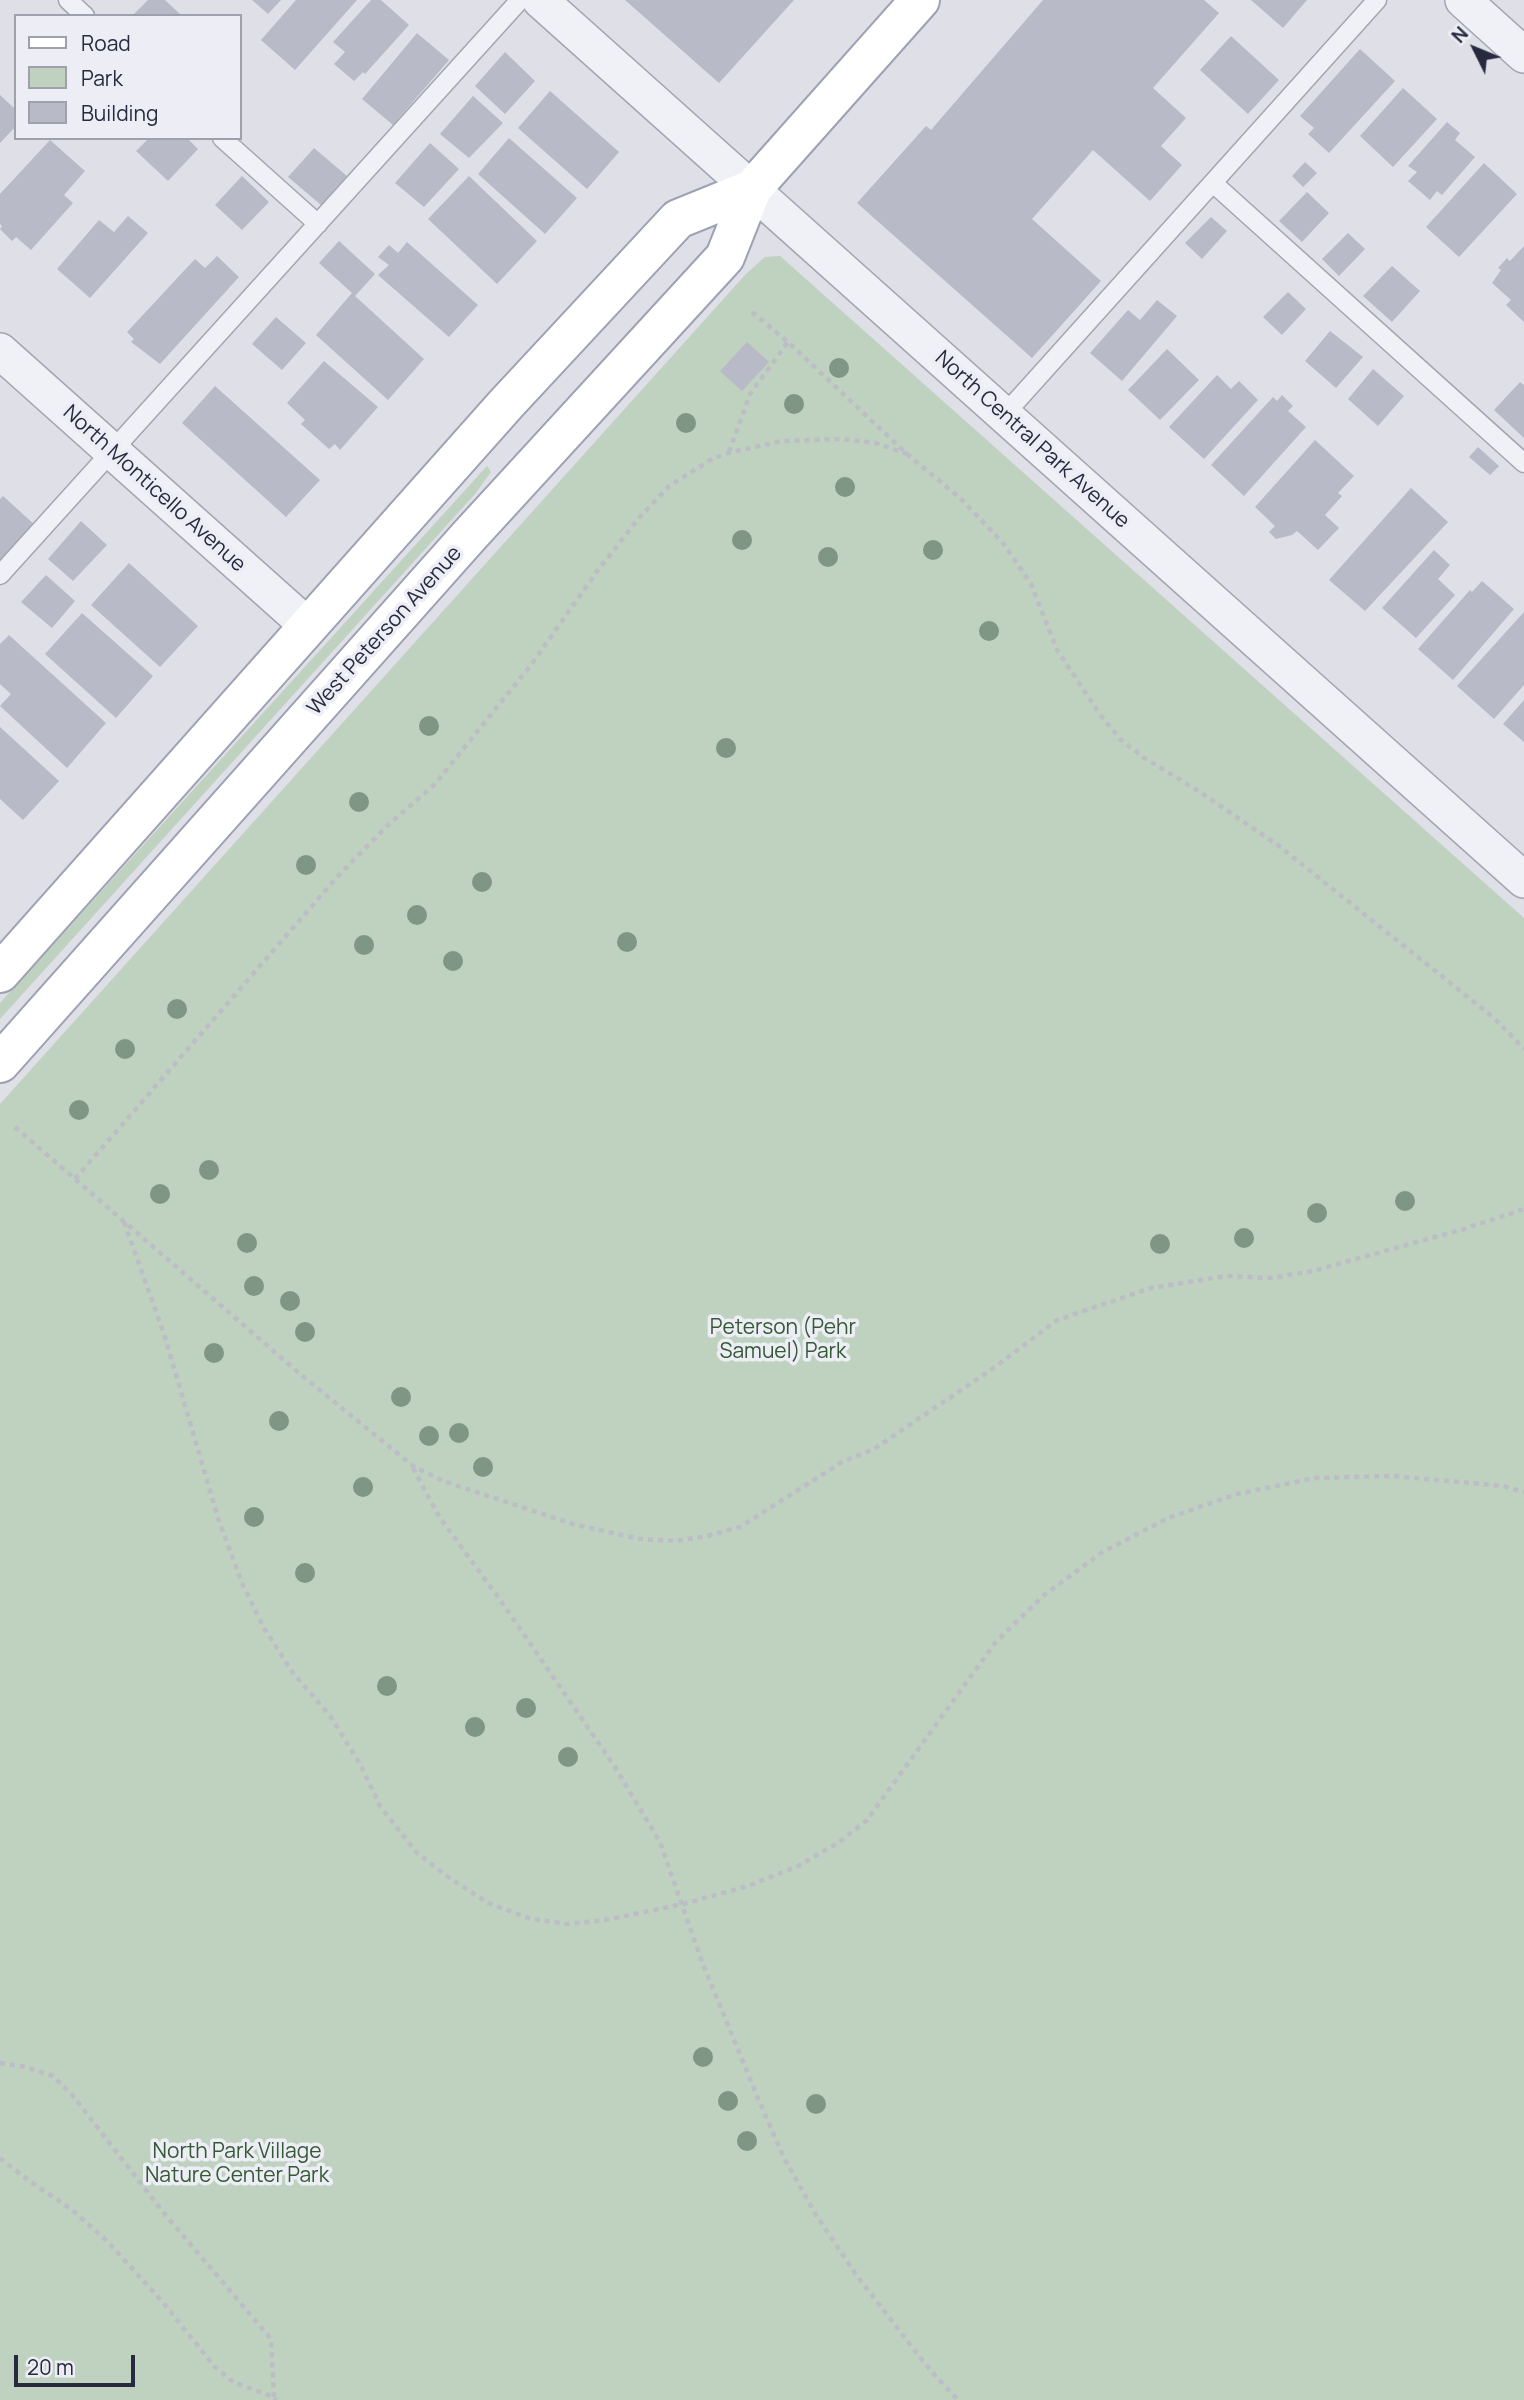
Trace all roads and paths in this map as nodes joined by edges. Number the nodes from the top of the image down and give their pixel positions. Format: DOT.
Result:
graph roads {
  1 [pos="68,0"];
  2 [pos="520,0"];
  3 [pos="540,0"];
  4 [pos="920,0"];
  5 [pos="1377,0"];
  6 [pos="1463,0"];
  7 [pos="83,14"];
  8 [pos="1524,55"];
  9 [pos="224,140"];
  10 [pos="1213,183"];
  11 [pos="752,189"];
  12 [pos="318,224"];
  13 [pos="752,312"];
  14 [pos="788,342"];
  15 [pos="0,351"];
  16 [pos="1004,415"];
  17 [pos="112,450"];
  18 [pos="728,453"];
  19 [pos="907,454"];
  20 [pos="1524,463"];
  21 [pos="0,575"];
  22 [pos="309,627"];
  23 [pos="1524,880"];
  24 [pos="0,973"];
  25 [pos="1524,1049"];
  26 [pos="0,1063"];
  27 [pos="15,1128"];
  28 [pos="75,1179"];
  29 [pos="1524,1209"];
  30 [pos="124,1222"];
  31 [pos="413,1466"];
  32 [pos="1524,1492"];
  33 [pos="683,1904"];
  34 [pos="0,2063"];
  35 [pos="0,2158"];
  36 [pos="275,2398"];
  37 [pos="958,2400"];
  1 -- 7 [label="lane"];
  2 -- 12 [label="lane"];
  3 -- 11 [label="street, North Central Park Avenue"];
  4 -- 11 [label="main road, West Peterson Avenue"];
  5 -- 10 [label="lane"];
  6 -- 8 [label="street"];
  9 -- 12 [label="lane"];
  10 -- 16 [label="lane"];
  10 -- 20 [label="lane"];
  11 -- 16 [label="street, North Central Park Avenue"];
  11 -- 22 [label="main road, West Peterson Avenue"];
  11 -- 26 [label="main road, West Peterson Avenue"];
  12 -- 17 [label="lane"];
  13 -- 14 [label="path"];
  14 -- 18 [label="path"];
  14 -- 19 [label="path"];
  15 -- 17 [label="street, North Monticello Avenue"];
  16 -- 23 [label="street, North Central Park Avenue"];
  17 -- 21 [label="lane"];
  17 -- 22 [label="street, North Monticello Avenue"];
  18 -- 19 [label="path"];
  18 -- 28 [label="path"];
  19 -- 25 [label="path"];
  22 -- 24 [label="main road, West Peterson Avenue"];
  27 -- 28 [label="path"];
  28 -- 30 [label="path"];
  29 -- 31 [label="path"];
  30 -- 31 [label="path"];
  30 -- 33 [label="path"];
  31 -- 33 [label="path"];
  32 -- 33 [label="path"];
  33 -- 37 [label="path"];
  34 -- 36 [label="path"];
  35 -- 36 [label="path"];
}
